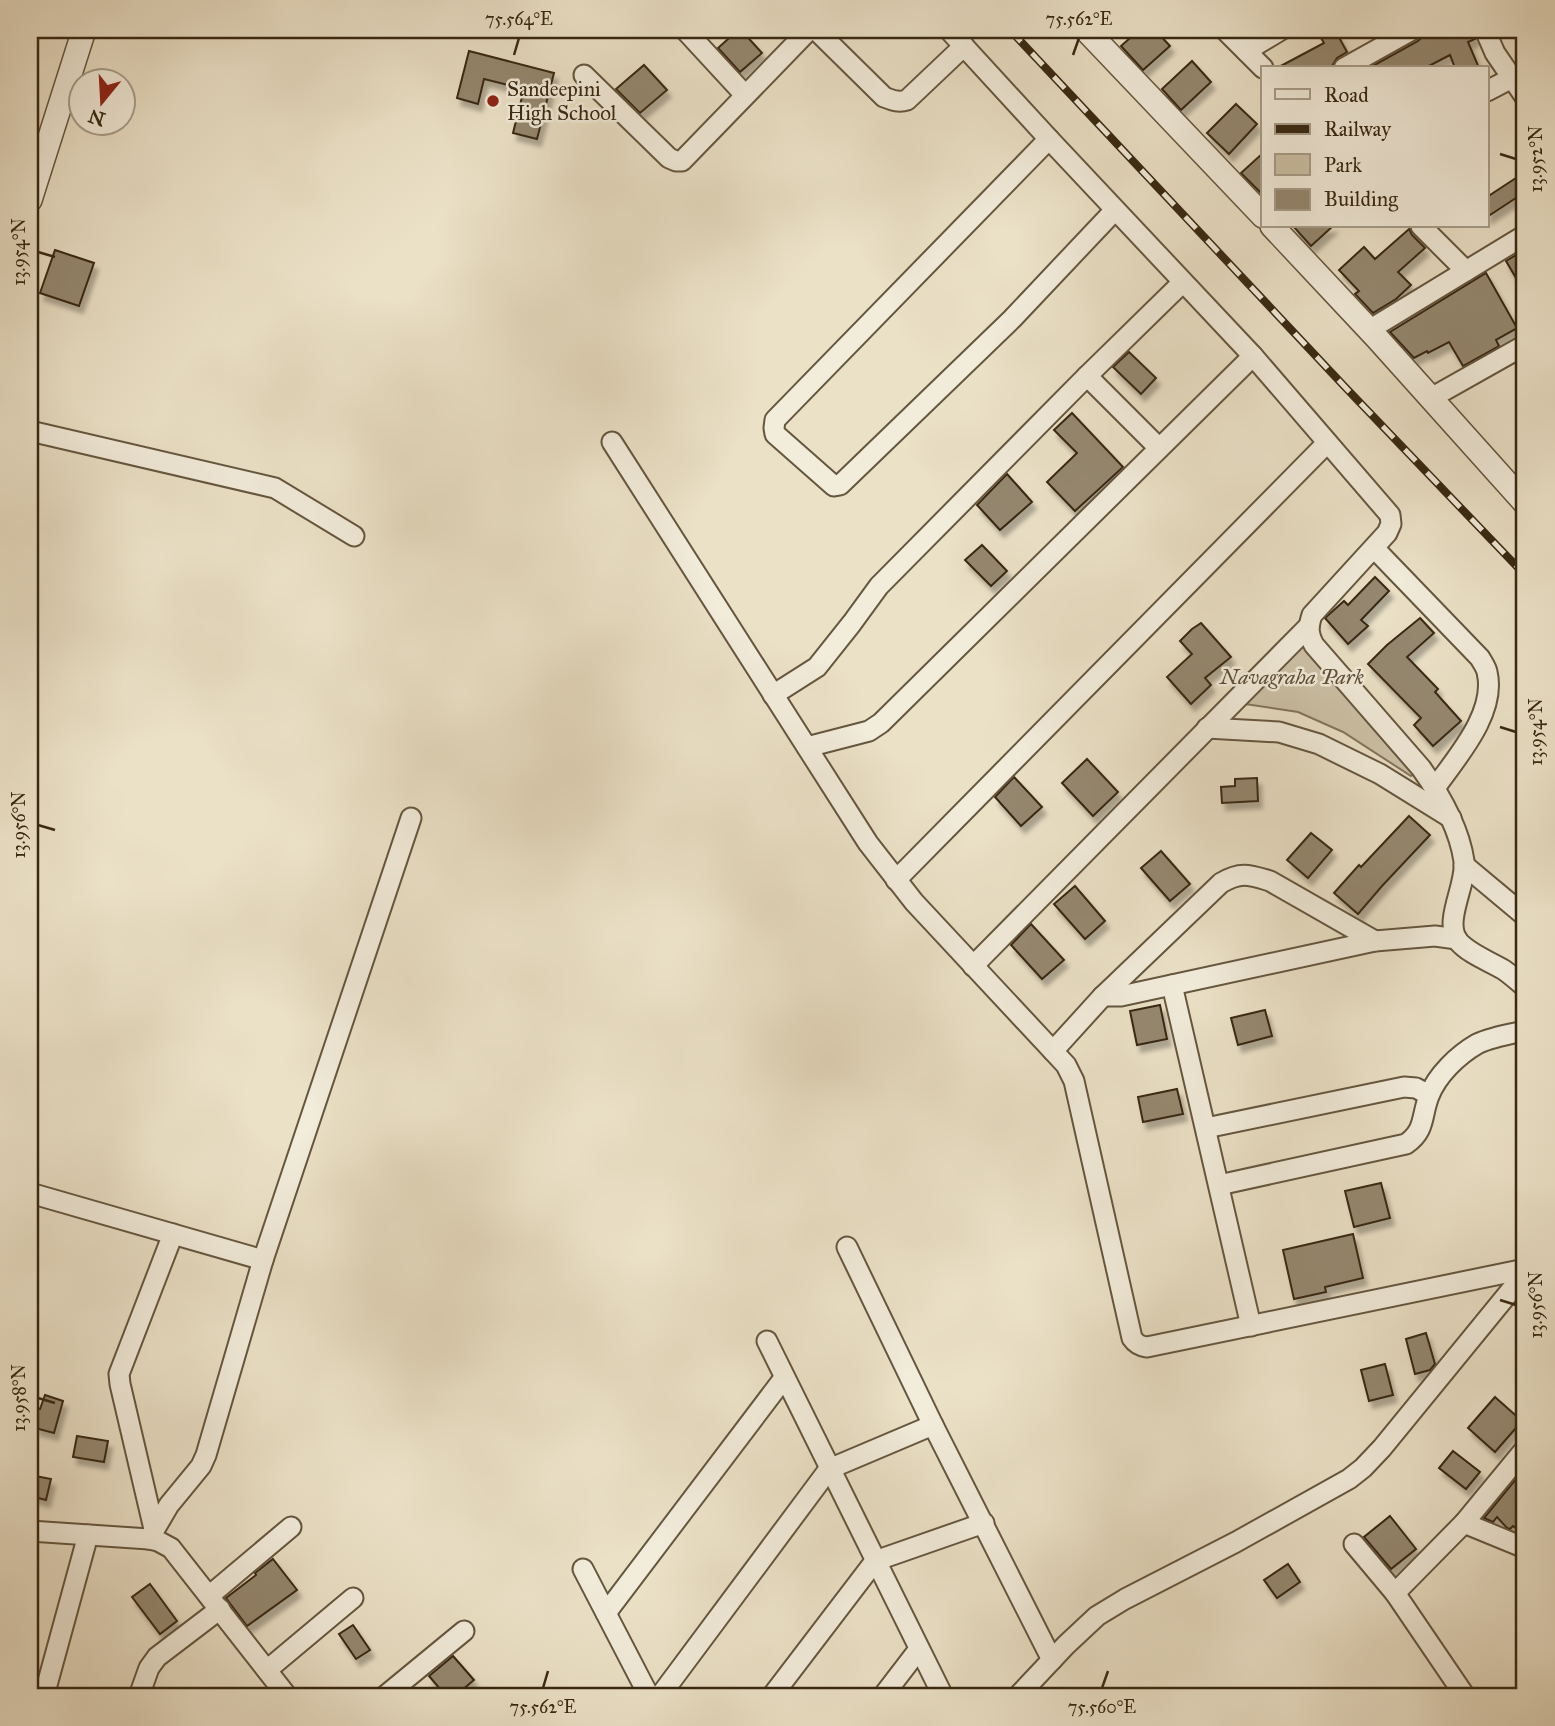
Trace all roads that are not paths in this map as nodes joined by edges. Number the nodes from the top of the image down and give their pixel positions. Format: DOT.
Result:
graph roads {
  1 [pos="85,30"];
  2 [pos="685,30"];
  3 [pos="809,30"];
  4 [pos="816,30"];
  5 [pos="949,30"];
  6 [pos="1086,30"];
  7 [pos="1225,30"];
  8 [pos="1281,30"];
  9 [pos="1412,30"];
  10 [pos="1485,30"];
  11 [pos="964,46"];
  12 [pos="1246,51"];
  13 [pos="1261,66"];
  14 [pos="1348,66"];
  15 [pos="584,75"];
  16 [pos="1512,78"];
  17 [pos="1488,90"];
  18 [pos="745,95"];
  19 [pos="1525,97"];
  20 [pos="1049,139"];
  21 [pos="30,200"];
  22 [pos="1115,210"];
  23 [pos="1261,214"];
  24 [pos="1274,228"];
  25 [pos="1422,228"];
  26 [pos="1525,235"];
  27 [pos="1466,271"];
  28 [pos="1183,282"];
  29 [pos="1369,330"];
  30 [pos="1525,345"];
  31 [pos="1253,356"];
  32 [pos="1087,376"];
  33 [pos="1431,398"];
  34 [pos="30,431"];
  35 [pos="612,442"];
  36 [pos="1328,443"];
  37 [pos="1158,449"];
  38 [pos="1517,481"];
  39 [pos="1525,503"];
  40 [pos="354,536"];
  41 [pos="1374,548"];
  42 [pos="1309,626"];
  43 [pos="774,695"];
  44 [pos="1207,728"];
  45 [pos="807,747"];
  46 [pos="1435,789"];
  47 [pos="411,818"];
  48 [pos="1452,819"];
  49 [pos="1464,865"];
  50 [pos="896,880"];
  51 [pos="1525,916"];
  52 [pos="1457,939"];
  53 [pos="1375,941"];
  54 [pos="973,966"];
  55 [pos="1172,985"];
  56 [pos="1525,986"];
  57 [pos="1103,996"];
  58 [pos="1525,1031"];
  59 [pos="1053,1051"];
  60 [pos="1429,1095"];
  61 [pos="1206,1128"];
  62 [pos="1219,1185"];
  63 [pos="30,1193"];
  64 [pos="173,1234"];
  65 [pos="847,1247"];
  66 [pos="263,1260"];
  67 [pos="1525,1271"];
  68 [pos="1251,1326"];
  69 [pos="766,1342"];
  70 [pos="783,1378"];
  71 [pos="933,1424"];
  72 [pos="1525,1449"];
  73 [pos="829,1469"];
  74 [pos="984,1522"];
  75 [pos="1464,1523"];
  76 [pos="291,1527"];
  77 [pos="30,1531"];
  78 [pos="151,1534"];
  79 [pos="88,1535"];
  80 [pos="1354,1544"];
  81 [pos="1525,1548"];
  82 [pos="875,1561"];
  83 [pos="583,1569"];
  84 [pos="1395,1593"];
  85 [pos="353,1598"];
  86 [pos="215,1602"];
  87 [pos="606,1613"];
  88 [pos="464,1631"];
  89 [pos="919,1649"];
  90 [pos="1052,1660"];
  91 [pos="267,1670"];
  92 [pos="44,1696"];
  93 [pos="139,1696"];
  94 [pos="288,1696"];
  95 [pos="385,1696"];
  96 [pos="649,1696"];
  97 [pos="660,1696"];
  98 [pos="772,1696"];
  99 [pos="883,1696"];
  100 [pos="943,1696"];
  101 [pos="1018,1696"];
  102 [pos="1465,1696"];
  1 -- 21 [label="street"];
  2 -- 18 [label="street"];
  3 -- 18 [label="street"];
  4 -- 11 [label="street"];
  5 -- 11 [label="street"];
  6 -- 23 [label="street"];
  7 -- 12 [label="street"];
  8 -- 12 [label="street"];
  9 -- 14 [label="street"];
  10 -- 16 [label="street"];
  11 -- 20 [label="street"];
  12 -- 13 [label="street"];
  15 -- 18 [label="street"];
  16 -- 17 [label="street"];
  16 -- 19 [label="street"];
  20 -- 22 [label="street"];
  20 -- 22 [label="street"];
  22 -- 28 [label="street"];
  24 -- 29 [label="street"];
  25 -- 27 [label="street"];
  26 -- 27 [label="street"];
  27 -- 29 [label="street"];
  28 -- 31 [label="street"];
  28 -- 32 [label="street"];
  29 -- 33 [label="street"];
  30 -- 33 [label="street"];
  31 -- 36 [label="street"];
  31 -- 37 [label="street"];
  32 -- 37 [label="street"];
  32 -- 43 [label="street"];
  33 -- 38 [label="street"];
  34 -- 40 [label="street"];
  35 -- 43 [label="street"];
  36 -- 41 [label="street"];
  36 -- 50 [label="street"];
  37 -- 45 [label="street"];
  38 -- 39 [label="street"];
  41 -- 42 [label="street"];
  41 -- 46 [label="street"];
  42 -- 44 [label="street"];
  42 -- 46 [label="street"];
  43 -- 45 [label="street"];
  44 -- 48 [label="street"];
  44 -- 54 [label="street"];
  45 -- 50 [label="street"];
  46 -- 48 [label="street"];
  47 -- 66 [label="street"];
  48 -- 49 [label="street"];
  49 -- 51 [label="street"];
  49 -- 52 [label="street"];
  50 -- 54 [label="street"];
  52 -- 53 [label="street"];
  52 -- 56 [label="street"];
  53 -- 55 [label="street"];
  53 -- 57 [label="street"];
  54 -- 59 [label="street"];
  55 -- 57 [label="street"];
  55 -- 61 [label="street"];
  57 -- 59 [label="street"];
  58 -- 60 [label="street"];
  59 -- 68 [label="street"];
  60 -- 61 [label="street"];
  60 -- 62 [label="street"];
  61 -- 62 [label="street"];
  62 -- 68 [label="street"];
  63 -- 64 [label="street"];
  64 -- 66 [label="street"];
  64 -- 78 [label="street"];
  65 -- 71 [label="street"];
  66 -- 78 [label="street"];
  67 -- 68 [label="street"];
  67 -- 90 [label="street"];
  69 -- 70 [label="street"];
  70 -- 73 [label="street"];
  70 -- 87 [label="street"];
  71 -- 73 [label="street"];
  71 -- 74 [label="street"];
  72 -- 75 [label="street"];
  73 -- 82 [label="street"];
  73 -- 97 [label="street"];
  74 -- 82 [label="street"];
  74 -- 90 [label="street"];
  75 -- 81 [label="street"];
  75 -- 84 [label="street"];
  76 -- 86 [label="street"];
  77 -- 79 [label="street"];
  78 -- 79 [label="street"];
  78 -- 86 [label="street"];
  79 -- 92 [label="street"];
  80 -- 84 [label="street"];
  82 -- 89 [label="street"];
  82 -- 98 [label="street"];
  83 -- 87 [label="street"];
  84 -- 102 [label="street"];
  85 -- 91 [label="street"];
  86 -- 91 [label="street"];
  86 -- 93 [label="street"];
  87 -- 96 [label="street"];
  88 -- 95 [label="street"];
  89 -- 99 [label="street"];
  89 -- 100 [label="street"];
  90 -- 101 [label="street"];
  91 -- 94 [label="street"];
}
